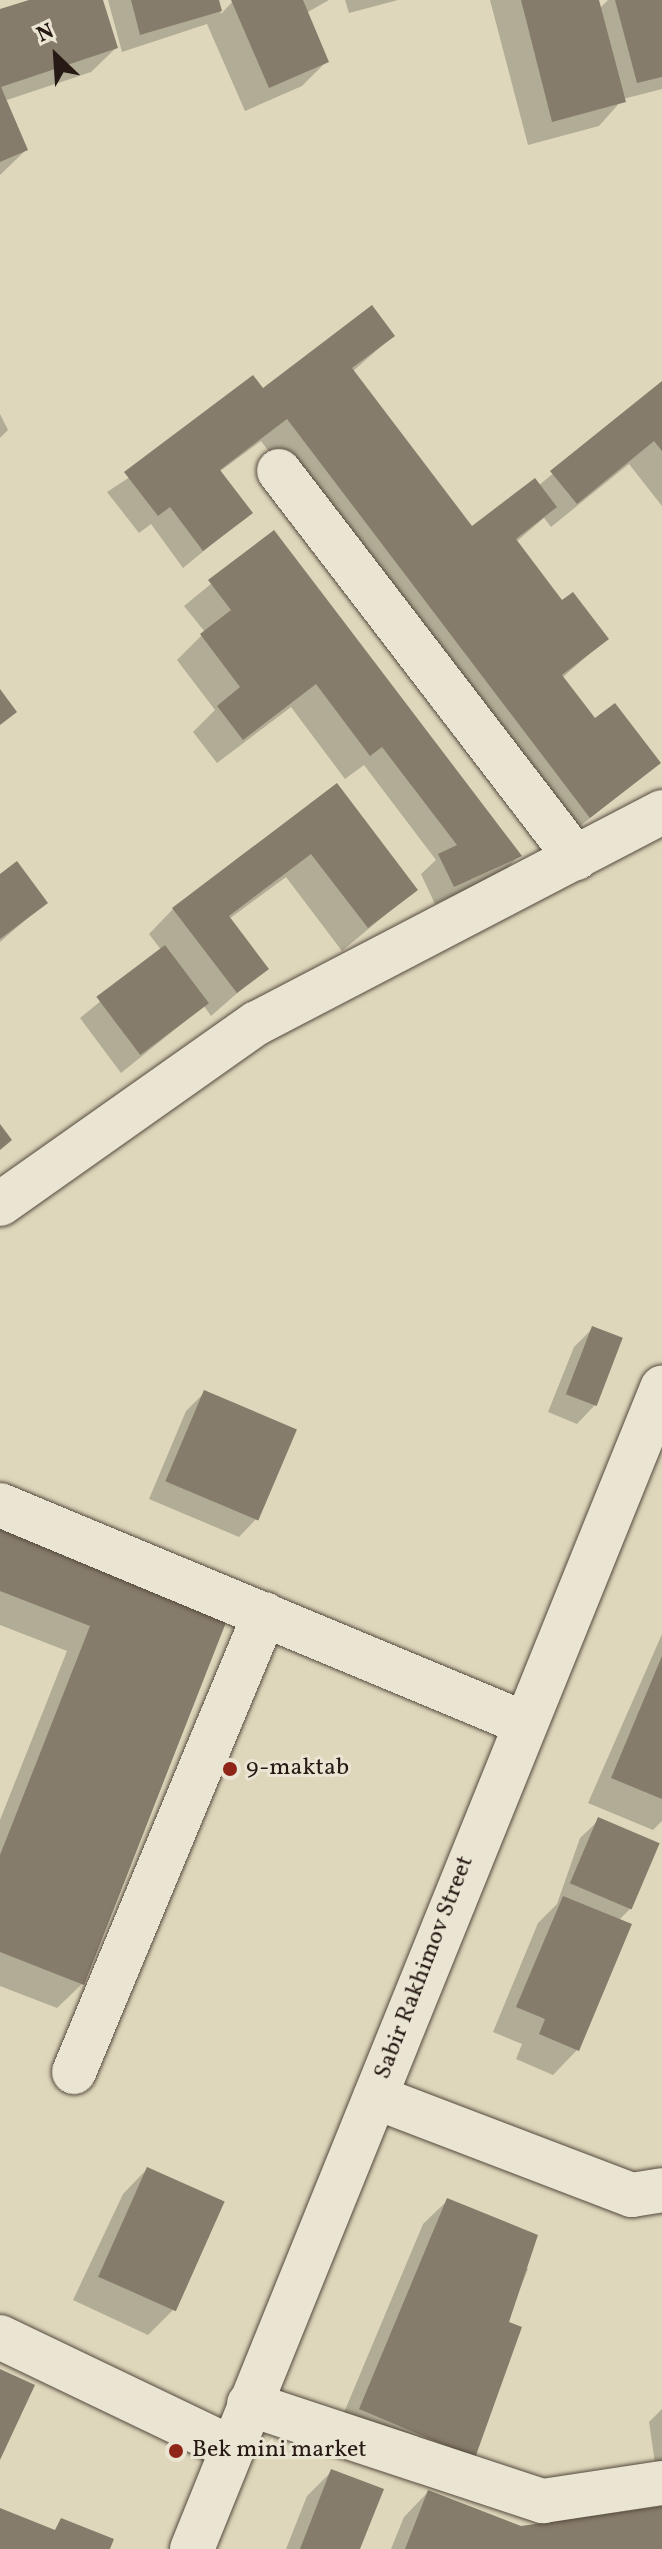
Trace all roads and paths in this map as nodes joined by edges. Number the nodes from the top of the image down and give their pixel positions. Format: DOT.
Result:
graph roads {
  1 [pos="279,471"];
  2 [pos="662,812"];
  3 [pos="576,858"];
  4 [pos="0,1204"];
  5 [pos="662,1388"];
  6 [pos="0,1505"];
  7 [pos="265,1614"];
  8 [pos="521,1722"];
  9 [pos="74,2072"];
  10 [pos="375,2097"];
  11 [pos="662,2190"];
  12 [pos="0,2337"];
  13 [pos="249,2404"];
  14 [pos="232,2448"];
  15 [pos="662,2483"];
  16 [pos="192,2549"];
  1 -- 3 [label="street"];
  2 -- 3 [label="street"];
  3 -- 4 [label="street"];
  5 -- 8 [label="street, Sabir Rakhimov Street"];
  6 -- 7 [label="street"];
  7 -- 8 [label="street"];
  7 -- 9 [label="street"];
  8 -- 10 [label="street, Sabir Rakhimov Street"];
  10 -- 11 [label="street"];
  10 -- 13 [label="street, Sabir Rakhimov Street"];
  12 -- 14 [label="street"];
  13 -- 14 [label="street, Sabir Rakhimov Street"];
  13 -- 15 [label="street"];
  14 -- 16 [label="street, Sabir Rakhimov Street"];
}
